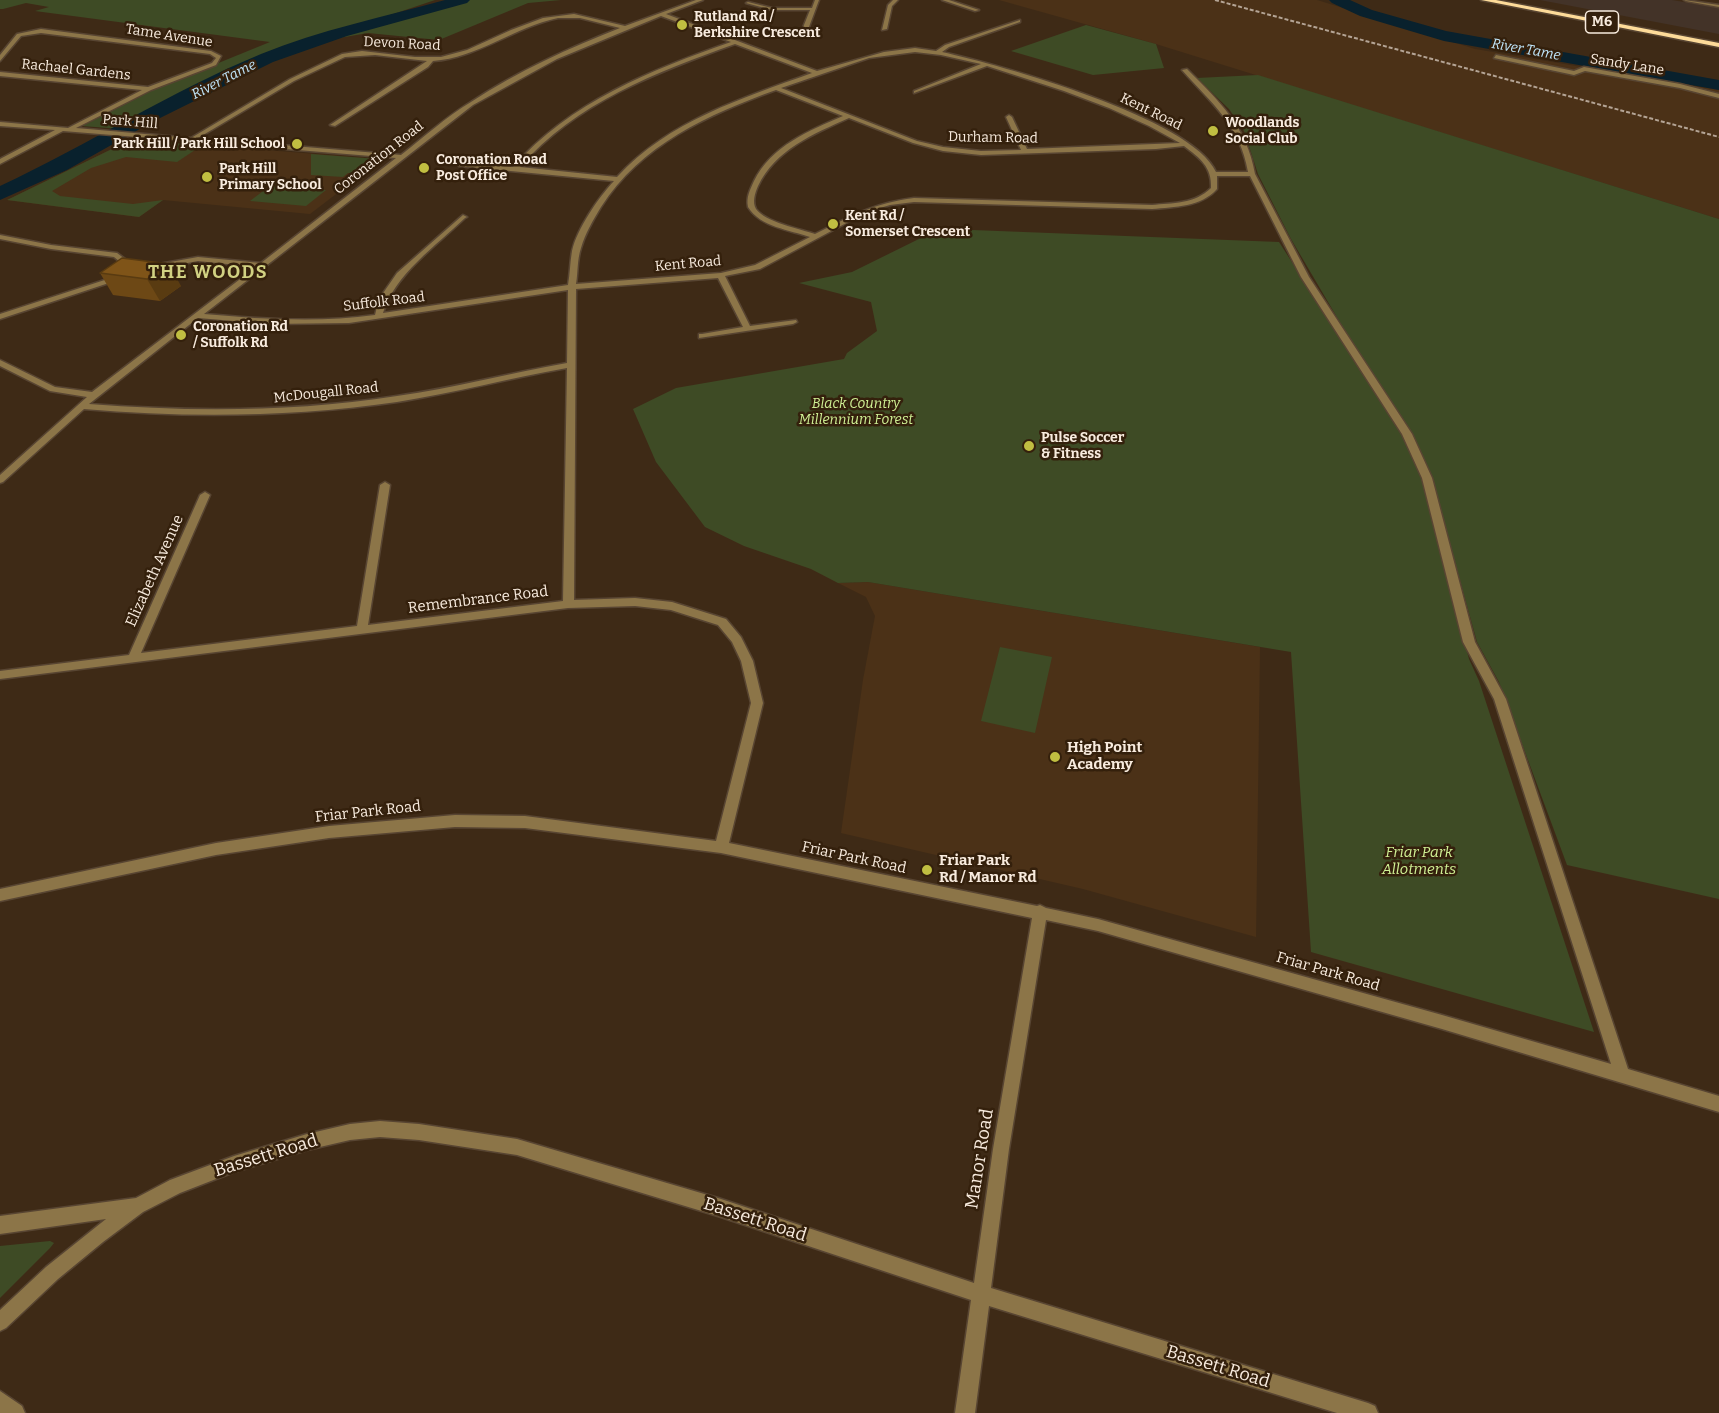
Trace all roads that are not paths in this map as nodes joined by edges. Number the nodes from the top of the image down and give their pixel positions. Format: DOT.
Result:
graph roads {
  1 [pos="701,0"];
  2 [pos="817,0"];
  3 [pos="896,0"];
  4 [pos="944,0"];
  5 [pos="1485,0"];
  6 [pos="1511,0"];
  7 [pos="1686,0"];
  8 [pos="748,3"];
  9 [pos="1719,6"];
  10 [pos="813,9"];
  11 [pos="976,10"];
  12 [pos="661,14"];
  13 [pos="1018,21"];
  14 [pos="623,27"];
  15 [pos="884,29"];
  16 [pos="19,35"];
  17 [pos="803,35"];
  18 [pos="1719,39"];
  19 [pos="736,42"];
  20 [pos="1719,45"];
  21 [pos="938,52"];
  22 [pos="1496,57"];
  23 [pos="0,58"];
  24 [pos="431,60"];
  25 [pos="987,64"];
  26 [pos="1185,70"];
  27 [pos="0,74"];
  28 [pos="817,74"];
  29 [pos="776,88"];
  30 [pos="149,89"];
  31 [pos="916,92"];
  32 [pos="1719,96"];
  33 [pos="849,116"];
  34 [pos="1009,117"];
  35 [pos="0,124"];
  36 [pos="333,125"];
  37 [pos="66,129"];
  38 [pos="193,140"];
  39 [pos="1184,144"];
  40 [pos="1025,152"];
  41 [pos="402,157"];
  42 [pos="0,162"];
  43 [pos="459,164"];
  44 [pos="515,169"];
  45 [pos="1214,174"];
  46 [pos="1252,174"];
  47 [pos="618,179"];
  48 [pos="463,217"];
  49 [pos="815,236"];
  50 [pos="0,237"];
  51 [pos="262,265"];
  52 [pos="138,272"];
  53 [pos="721,275"];
  54 [pos="572,287"];
  55 [pos="0,316"];
  56 [pos="198,316"];
  57 [pos="378,317"];
  58 [pos="793,322"];
  59 [pos="747,328"];
  60 [pos="702,336"];
  61 [pos="0,363"];
  62 [pos="571,365"];
  63 [pos="94,395"];
  64 [pos="80,406"];
  65 [pos="0,480"];
  66 [pos="385,485"];
  67 [pos="205,495"];
  68 [pos="568,604"];
  69 [pos="362,630"];
  70 [pos="133,659"];
  71 [pos="0,675"];
  72 [pos="721,847"];
  73 [pos="0,895"];
  74 [pos="1040,911"];
  75 [pos="1622,1075"];
  76 [pos="1719,1104"];
  77 [pos="137,1206"];
  78 [pos="0,1225"];
  79 [pos="980,1294"];
  80 [pos="0,1322"];
  81 [pos="0,1401"];
  82 [pos="15,1413"];
  83 [pos="965,1413"];
  84 [pos="1368,1413"];
  1 -- 12 [label="street, Coronation Road"];
  2 -- 10 [label="street"];
  3 -- 15 [label="street"];
  4 -- 11 [label="street"];
  5 -- 20 [label="highway, M6"];
  6 -- 18 [label="highway, M6"];
  7 -- 9 [label="street"];
  8 -- 10 [label="street"];
  10 -- 17 [label="street"];
  12 -- 14 [label="street, Coronation Road"];
  12 -- 19 [label="street"];
  13 -- 21 [label="street"];
  14 -- 24 [label="street, Devon Road"];
  14 -- 41 [label="street, Coronation Road"];
  16 -- 23 [label="street, Rachael Gardens"];
  16 -- 30 [label="street, Tame Avenue"];
  19 -- 28 [label="street"];
  19 -- 44 [label="street"];
  21 -- 25 [label="street, Kent Road"];
  21 -- 28 [label="street, Kent Road"];
  22 -- 32 [label="street, Sandy Lane"];
  24 -- 36 [label="street"];
  24 -- 38 [label="street, Devon Road"];
  25 -- 31 [label="street"];
  25 -- 39 [label="street, Kent Road"];
  26 -- 46 [label="street"];
  27 -- 30 [label="street, Rachael Gardens"];
  28 -- 29 [label="street, Kent Road"];
  29 -- 33 [label="street, Durham Road"];
  29 -- 47 [label="street, Kent Road"];
  30 -- 37 [label="street, Tame Avenue"];
  33 -- 40 [label="street, Durham Road"];
  33 -- 49 [label="street"];
  34 -- 40 [label="street"];
  35 -- 37 [label="street, Park Hill"];
  37 -- 38 [label="street, Park Hill"];
  37 -- 42 [label="street, Tame Avenue"];
  38 -- 41 [label="street, Park Hill"];
  39 -- 40 [label="street, Durham Road"];
  39 -- 45 [label="street, Kent Road"];
  41 -- 51 [label="street, Coronation Road"];
  43 -- 44 [label="street"];
  44 -- 47 [label="street"];
  45 -- 46 [label="street"];
  45 -- 49 [label="street, Kent Road"];
  46 -- 75 [label="street"];
  47 -- 54 [label="street, Kent Road"];
  48 -- 57 [label="street"];
  49 -- 53 [label="street, Kent Road"];
  50 -- 52 [label="street"];
  51 -- 52 [label="street"];
  51 -- 56 [label="street, Coronation Road"];
  52 -- 55 [label="street"];
  53 -- 54 [label="street, Kent Road"];
  53 -- 59 [label="street"];
  54 -- 57 [label="street, Suffolk Road"];
  54 -- 62 [label="street, Kent Road"];
  56 -- 57 [label="street, Suffolk Road"];
  56 -- 63 [label="street, Coronation Road"];
  58 -- 59 [label="street"];
  59 -- 60 [label="street"];
  61 -- 63 [label="street"];
  62 -- 64 [label="street, McDougall Road"];
  62 -- 68 [label="street, Kent Road"];
  63 -- 64 [label="street, Coronation Road"];
  64 -- 65 [label="street, Coronation Road"];
  66 -- 69 [label="street"];
  67 -- 70 [label="street, Elizabeth Avenue"];
  68 -- 69 [label="street, Remembrance Road"];
  68 -- 72 [label="street, Remembrance Road"];
  69 -- 70 [label="street, Remembrance Road"];
  70 -- 71 [label="street, Remembrance Road"];
  72 -- 73 [label="street, Friar Park Road"];
  72 -- 74 [label="street, Friar Park Road"];
  74 -- 75 [label="street, Friar Park Road"];
  74 -- 79 [label="street, Manor Road"];
  75 -- 76 [label="street, Friar Park Road"];
  77 -- 78 [label="street, Bassett Road"];
  77 -- 79 [label="street, Bassett Road"];
  77 -- 80 [label="street, Bassett Road"];
  79 -- 83 [label="street, Manor Road"];
  79 -- 84 [label="street, Bassett Road"];
  81 -- 82 [label="street"];
}
